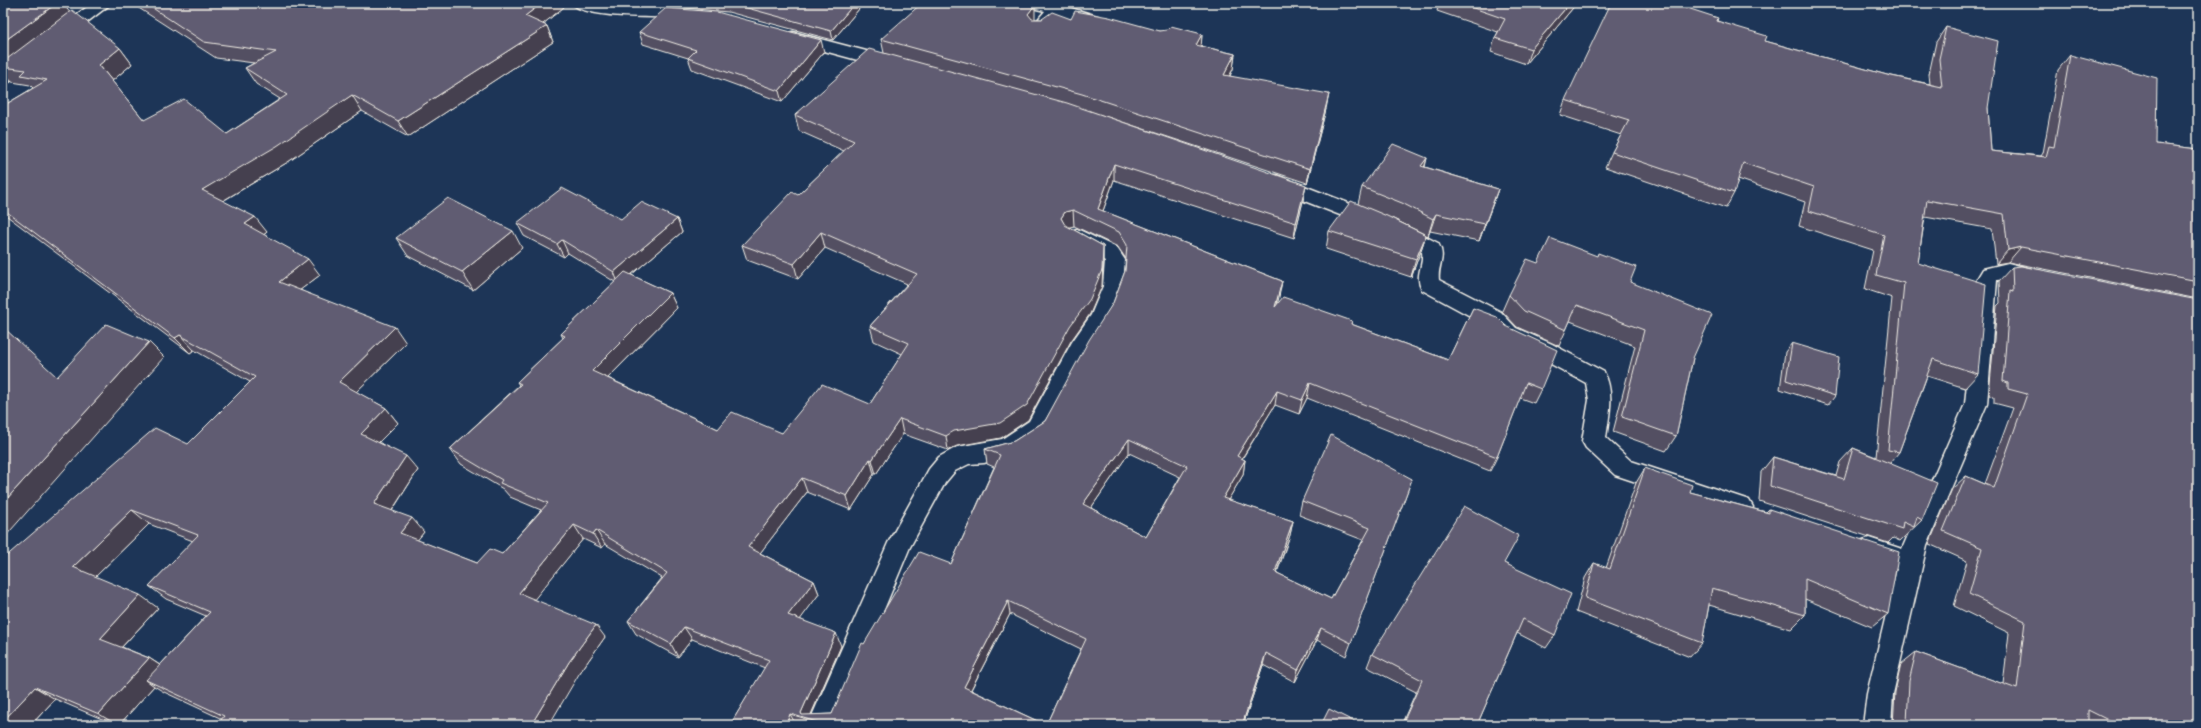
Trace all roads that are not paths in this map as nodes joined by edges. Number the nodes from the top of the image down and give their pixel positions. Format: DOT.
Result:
graph roads {
  1 [pos="104,3"];
  2 [pos="580,3"];
  3 [pos="1034,3"];
  4 [pos="1059,6"];
  5 [pos="708,14"];
  6 [pos="1116,27"];
  7 [pos="1039,29"];
  8 [pos="774,32"];
  9 [pos="910,68"];
  10 [pos="3,78"];
  11 [pos="1259,176"];
  12 [pos="1073,234"];
  13 [pos="2060,282"];
  14 [pos="1757,513"];
  15 [pos="1848,542"];
  16 [pos="1911,564"];
  17 [pos="822,725"];
  18 [pos="1877,725"];
  1 -- 10 [label="street"];
  2 -- 5 [label="street"];
  3 -- 4 [label="street"];
  4 -- 6 [label="street"];
  4 -- 7 [label="street"];
  8 -- 9 [label="street"];
  11 -- 14 [label="street"];
  12 -- 17 [label="street"];
  13 -- 16 [label="street"];
  15 -- 16 [label="street"];
  16 -- 18 [label="street"];
}
